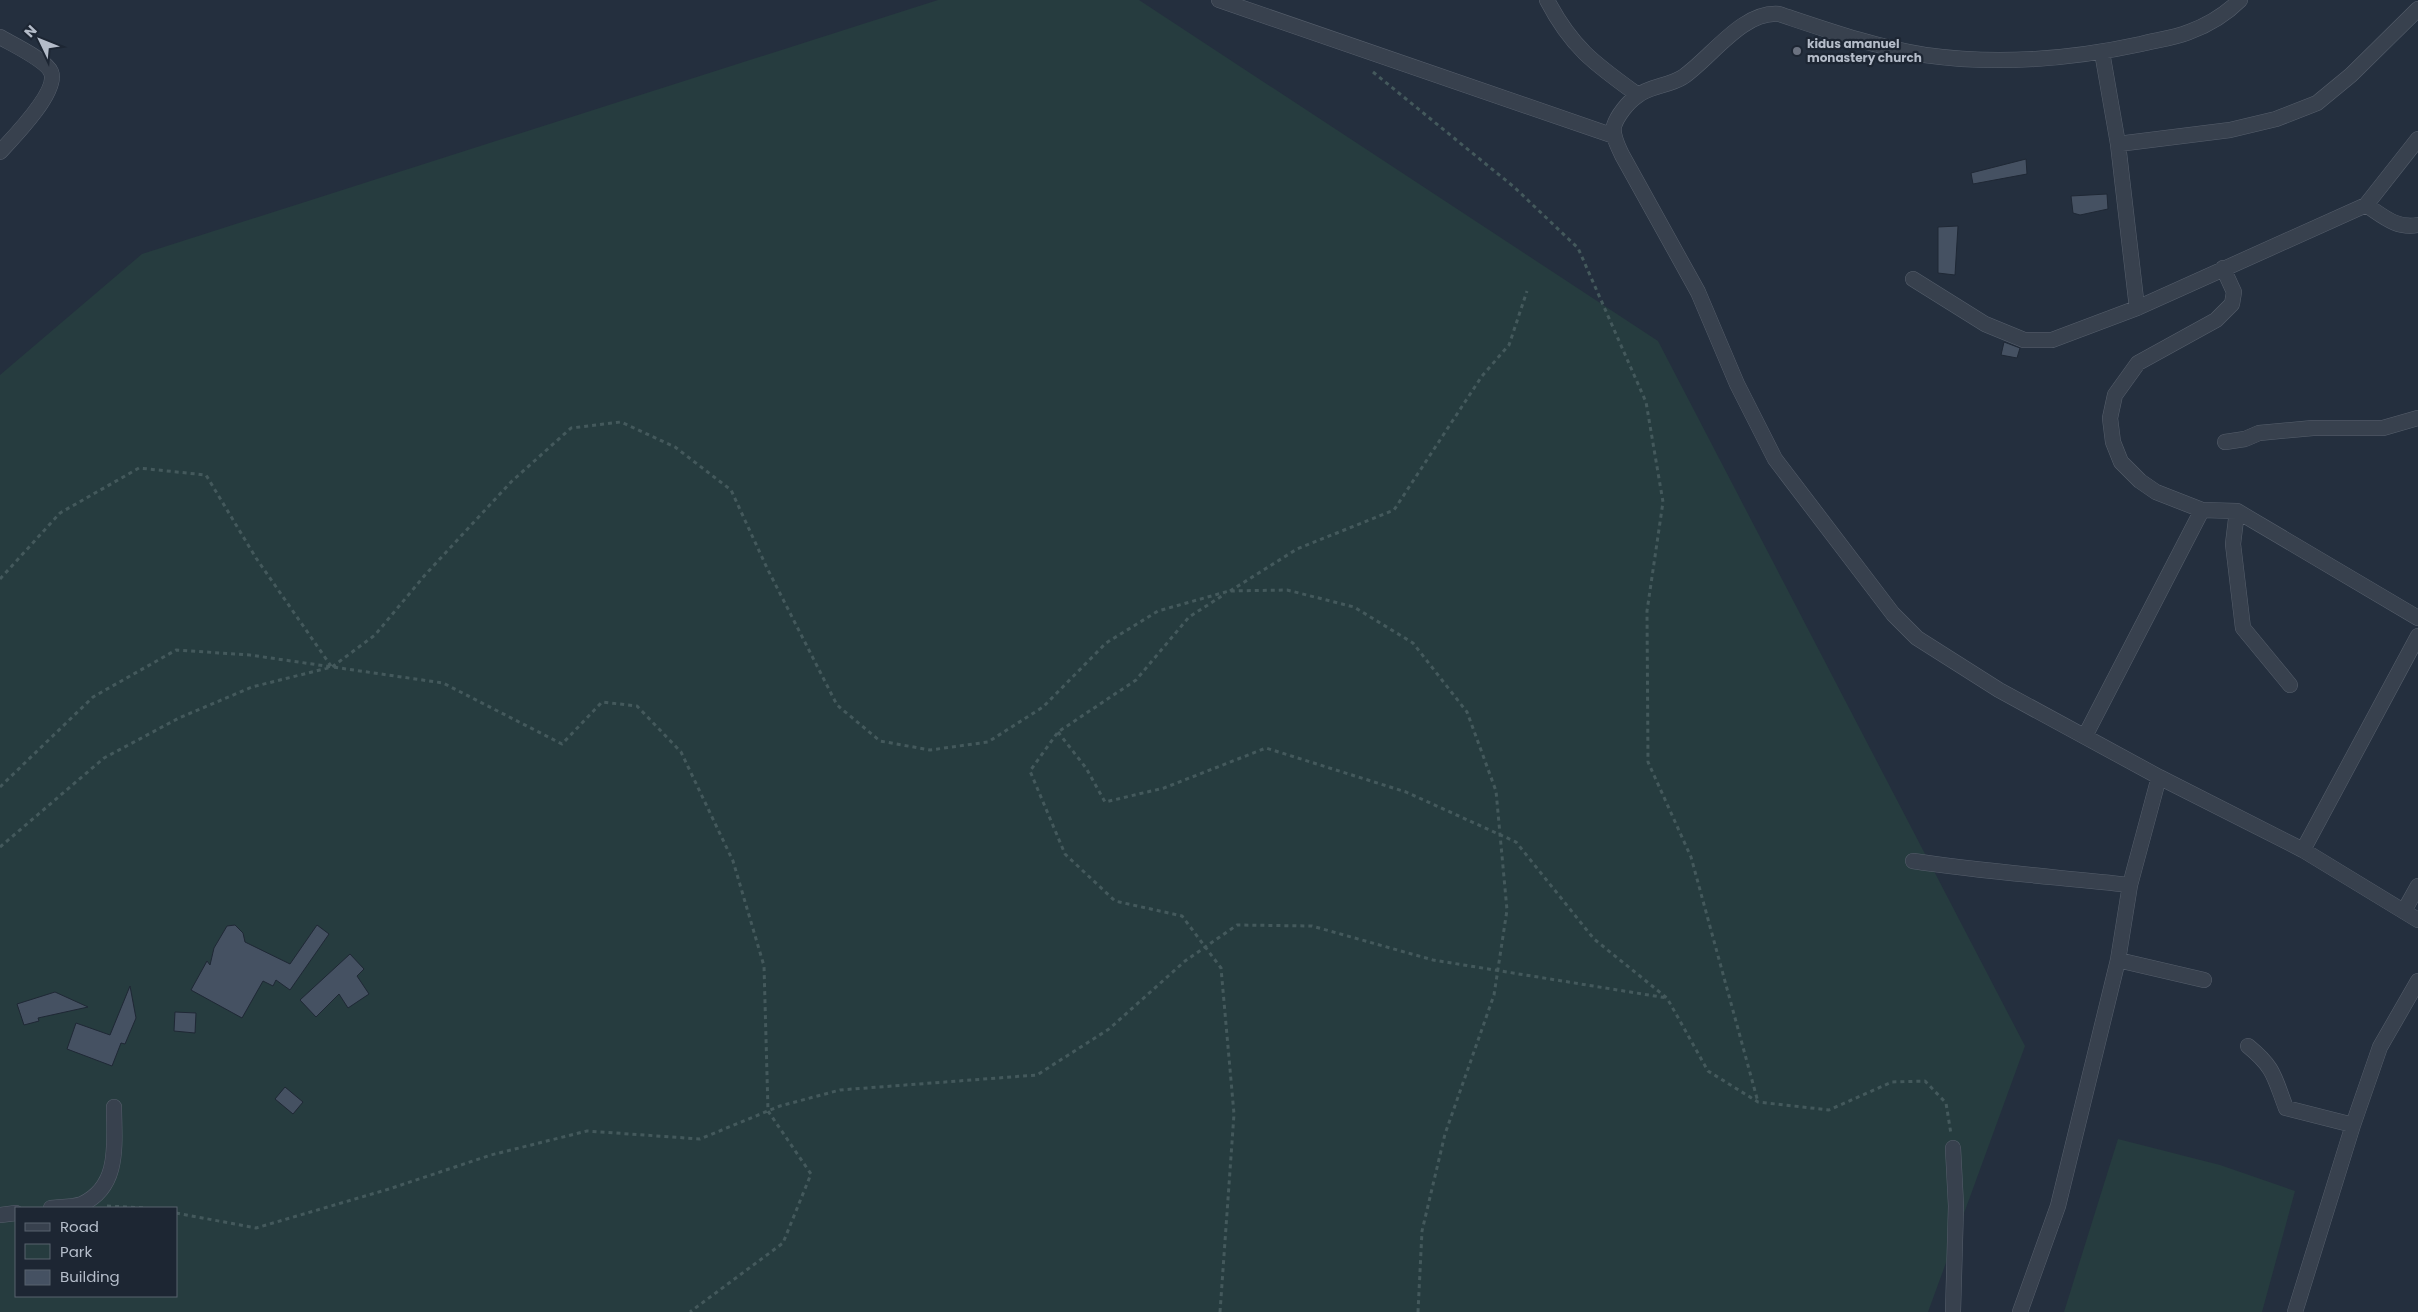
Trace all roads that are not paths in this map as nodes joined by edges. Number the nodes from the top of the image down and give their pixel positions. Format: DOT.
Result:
graph roads {
  1 [pos="1219,0"];
  2 [pos="1547,0"];
  3 [pos="2240,0"];
  4 [pos="2418,9"];
  5 [pos="0,37"];
  6 [pos="2102,52"];
  7 [pos="1633,99"];
  8 [pos="1614,136"];
  9 [pos="2418,139"];
  10 [pos="2118,144"];
  11 [pos="0,152"];
  12 [pos="2366,204"];
  13 [pos="2418,225"];
  14 [pos="2223,268"];
  15 [pos="1913,278"];
  16 [pos="2137,308"];
  17 [pos="2418,418"];
  18 [pos="2225,442"];
  19 [pos="2202,510"];
  20 [pos="2237,511"];
  21 [pos="2418,618"];
  22 [pos="2418,636"];
  23 [pos="2290,685"];
  24 [pos="2085,736"];
  25 [pos="2159,777"];
  26 [pos="2303,850"];
  27 [pos="1913,861"];
  28 [pos="2130,885"];
  29 [pos="2418,886"];
  30 [pos="2404,911"];
  31 [pos="2418,920"];
  32 [pos="2118,960"];
  33 [pos="2204,980"];
  34 [pos="2418,981"];
  35 [pos="2248,1046"];
  36 [pos="114,1107"];
  37 [pos="2353,1125"];
  38 [pos="1953,1148"];
  39 [pos="58,1207"];
  40 [pos="15,1213"];
  41 [pos="0,1215"];
  42 [pos="1953,1312"];
  43 [pos="2020,1312"];
  44 [pos="2295,1312"];
  1 -- 8 [label="street"];
  2 -- 7 [label="street"];
  3 -- 6 [label="street"];
  4 -- 10 [label="street"];
  5 -- 11 [label="street"];
  6 -- 7 [label="street"];
  6 -- 10 [label="street"];
  7 -- 8 [label="street"];
  8 -- 24 [label="street"];
  9 -- 12 [label="street"];
  10 -- 16 [label="street"];
  12 -- 13 [label="street"];
  12 -- 14 [label="street"];
  14 -- 16 [label="street"];
  14 -- 19 [label="street"];
  15 -- 16 [label="street"];
  17 -- 18 [label="street"];
  19 -- 20 [label="street"];
  19 -- 24 [label="street"];
  20 -- 21 [label="street"];
  20 -- 23 [label="street"];
  22 -- 26 [label="street"];
  24 -- 25 [label="street"];
  25 -- 26 [label="street"];
  25 -- 28 [label="street"];
  26 -- 30 [label="street"];
  27 -- 28 [label="street"];
  28 -- 32 [label="street"];
  29 -- 30 [label="street"];
  30 -- 31 [label="street"];
  32 -- 33 [label="street"];
  32 -- 43 [label="street"];
  34 -- 37 [label="street"];
  35 -- 37 [label="street"];
  36 -- 39 [label="street"];
  37 -- 44 [label="street"];
  38 -- 42 [label="street"];
  40 -- 41 [label="street"];
}
